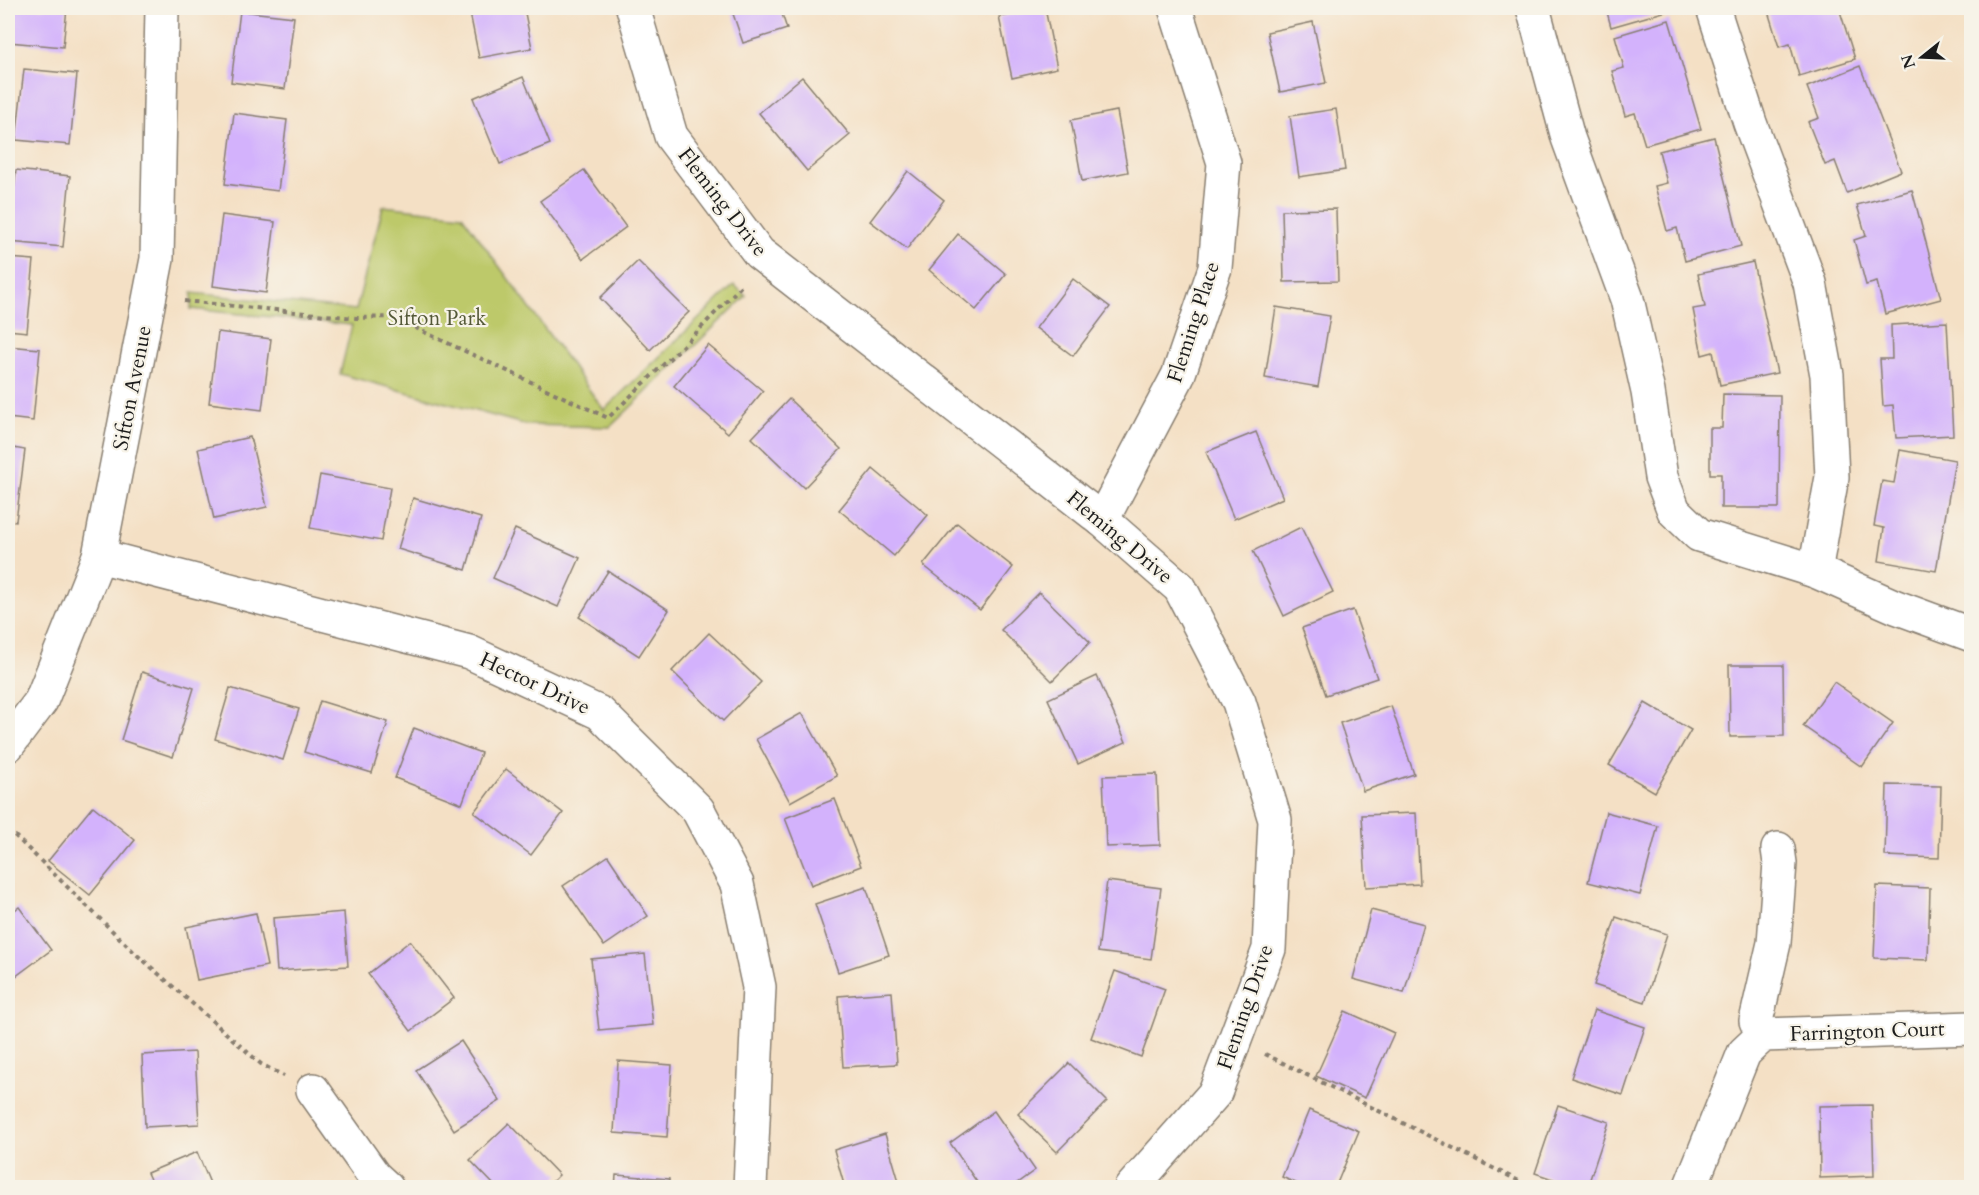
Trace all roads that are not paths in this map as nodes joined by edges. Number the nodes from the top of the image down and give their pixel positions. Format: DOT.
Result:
graph roads {
  1 [pos="162,8"];
  2 [pos="633,8"];
  3 [pos="1175,8"];
  4 [pos="1533,8"];
  5 [pos="1713,8"];
  6 [pos="1102,520"];
  7 [pos="99,556"];
  8 [pos="1815,571"];
  9 [pos="1971,635"];
  10 [pos="8,745"];
  11 [pos="1778,849"];
  12 [pos="1971,1028"];
  13 [pos="1764,1035"];
  14 [pos="313,1090"];
  15 [pos="387,1188"];
  16 [pos="750,1188"];
  17 [pos="1131,1188"];
  18 [pos="1690,1188"];
  1 -- 7 [label="street, Sifton Avenue"];
  2 -- 6 [label="street, Fleming Drive"];
  3 -- 6 [label="street, Fleming Place"];
  4 -- 8 [label="street"];
  5 -- 8 [label="street"];
  6 -- 17 [label="street, Fleming Drive"];
  7 -- 10 [label="street, Sifton Avenue"];
  7 -- 16 [label="street, Hector Drive"];
  8 -- 9 [label="street"];
  11 -- 13 [label="street, Farrington Court"];
  12 -- 13 [label="street, Farrington Court"];
  13 -- 18 [label="street, Farrington Court"];
  14 -- 15 [label="street"];
}
